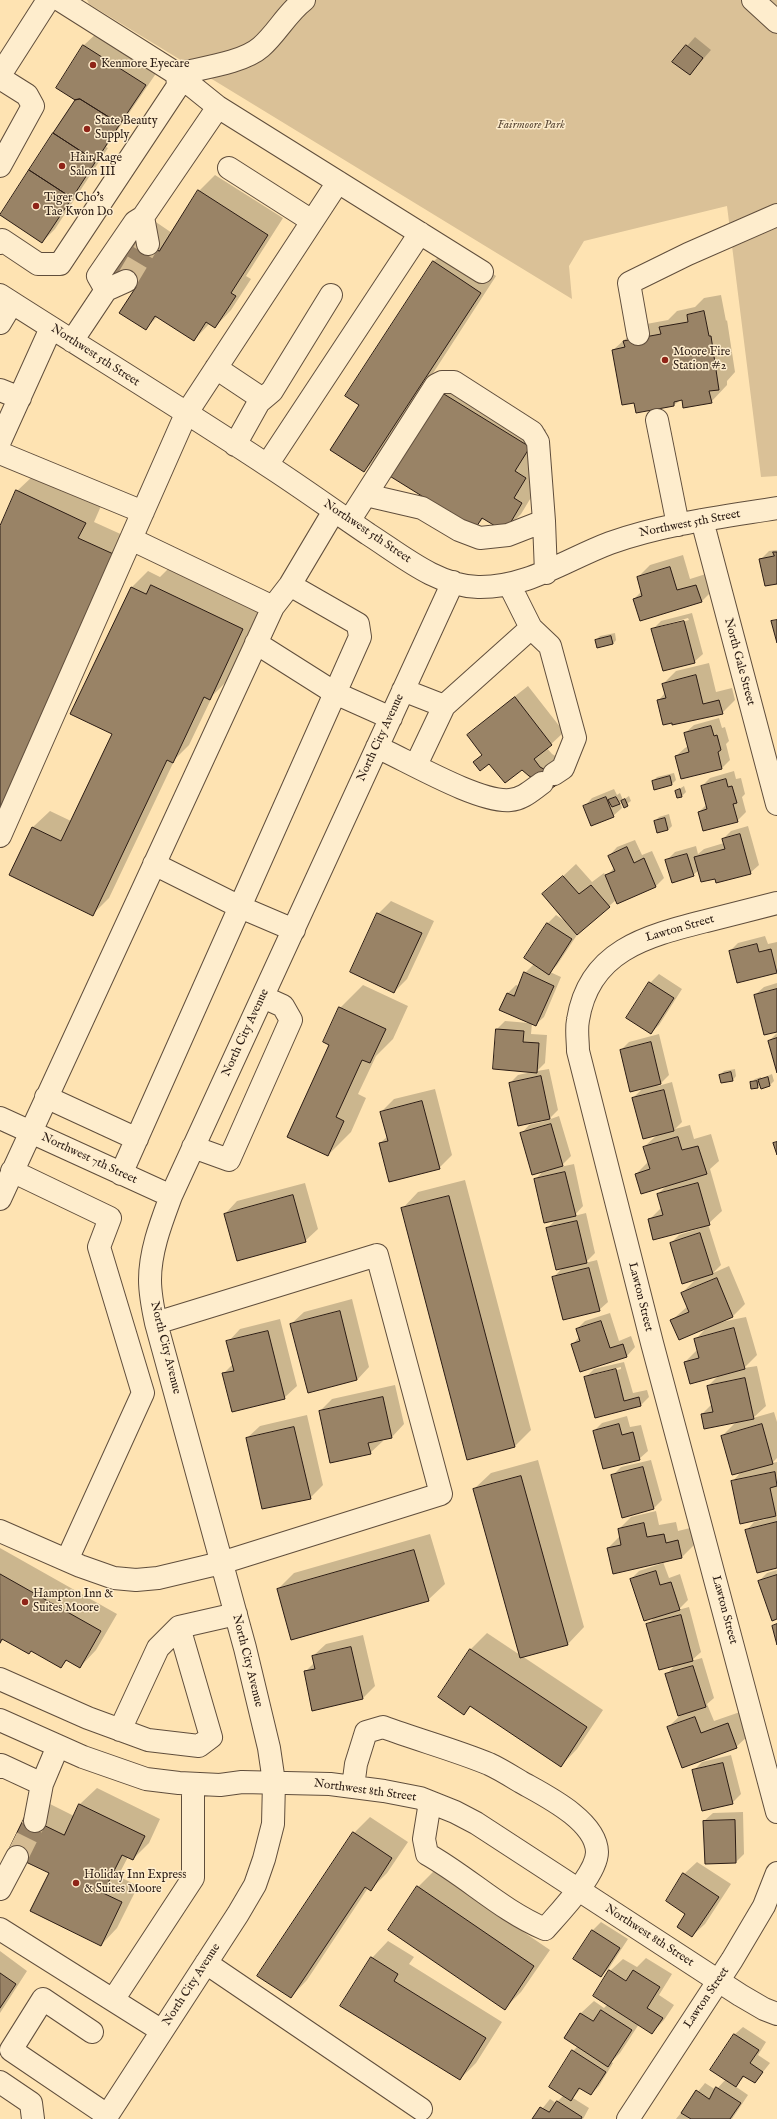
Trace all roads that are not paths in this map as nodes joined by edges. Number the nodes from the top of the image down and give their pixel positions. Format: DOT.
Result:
graph roads {
  1 [pos="48,0"];
  2 [pos="60,0"];
  3 [pos="304,0"];
  4 [pos="753,0"];
  5 [pos="777,22"];
  6 [pos="177,74"];
  7 [pos="0,76"];
  8 [pos="218,107"];
  9 [pos="0,166"];
  10 [pos="229,168"];
  11 [pos="338,182"];
  12 [pos="777,215"];
  13 [pos="144,217"];
  14 [pos="312,222"];
  15 [pos="420,233"];
  16 [pos="1,241"];
  17 [pos="148,244"];
  18 [pos="482,272"];
  19 [pos="126,281"];
  20 [pos="106,290"];
  21 [pos="331,295"];
  22 [pos="6,299"];
  23 [pos="0,324"];
  24 [pos="51,328"];
  25 [pos="638,334"];
  26 [pos="72,341"];
  27 [pos="216,368"];
  28 [pos="0,390"];
  29 [pos="20,398"];
  30 [pos="259,402"];
  31 [pos="186,414"];
  32 [pos="657,420"];
  33 [pos="0,441"];
  34 [pos="235,445"];
  35 [pos="0,453"];
  36 [pos="267,465"];
  37 [pos="366,495"];
  38 [pos="777,508"];
  39 [pos="143,512"];
  40 [pos="342,516"];
  41 [pos="702,520"];
  42 [pos="544,521"];
  43 [pos="678,525"];
  44 [pos="131,539"];
  45 [pos="546,573"];
  46 [pos="453,582"];
  47 [pos="509,584"];
  48 [pos="290,585"];
  49 [pos="272,607"];
  50 [pos="531,628"];
  51 [pos="256,643"];
  52 [pos="403,690"];
  53 [pos="335,693"];
  54 [pos="444,706"];
  55 [pos="391,718"];
  56 [pos="377,747"];
  57 [pos="416,765"];
  58 [pos="777,804"];
  59 [pos="0,836"];
  60 [pos="154,864"];
  61 [pos="777,902"];
  62 [pos="240,907"];
  63 [pos="294,930"];
  64 [pos="263,997"];
  65 [pos="46,1097"];
  66 [pos="3,1120"];
  67 [pos="30,1132"];
  68 [pos="137,1139"];
  69 [pos="193,1147"];
  70 [pos="121,1174"];
  71 [pos="5,1182"];
  72 [pos="171,1196"];
  73 [pos="156,1323"];
  74 [pos="0,1531"];
  75 [pos="67,1560"];
  76 [pos="221,1563"];
  77 [pos="236,1614"];
  78 [pos="179,1627"];
  79 [pos="0,1679"];
  80 [pos="0,1720"];
  81 [pos="120,1730"];
  82 [pos="58,1746"];
  83 [pos="0,1767"];
  84 [pos="274,1782"];
  85 [pos="42,1784"];
  86 [pos="193,1784"];
  87 [pos="353,1787"];
  88 [pos="430,1802"];
  89 [pos="777,1812"];
  90 [pos="35,1821"];
  91 [pos="17,1858"];
  92 [pos="777,1873"];
  93 [pos="0,1889"];
  94 [pos="578,1890"];
  95 [pos="0,1929"];
  96 [pos="206,1963"];
  97 [pos="718,1981"];
  98 [pos="113,2000"];
  99 [pos="777,2014"];
  100 [pos="162,2031"];
  101 [pos="92,2032"];
  102 [pos="0,2082"];
  103 [pos="421,2109"];
  104 [pos="106,2117"];
  105 [pos="32,2119"];
  106 [pos="628,2119"];
  1 -- 7 [label="street"];
  2 -- 6 [label="street"];
  3 -- 6 [label="street"];
  4 -- 5 [label="street"];
  6 -- 8 [label="street"];
  6 -- 16 [label="street"];
  7 -- 9 [label="street"];
  8 -- 11 [label="street"];
  8 -- 13 [label="street"];
  10 -- 14 [label="street"];
  11 -- 14 [label="street"];
  11 -- 15 [label="street"];
  12 -- 25 [label="street"];
  13 -- 17 [label="street"];
  13 -- 20 [label="street"];
  14 -- 27 [label="street"];
  15 -- 18 [label="street"];
  15 -- 36 [label="street"];
  19 -- 20 [label="street"];
  20 -- 26 [label="street"];
  21 -- 30 [label="street"];
  22 -- 23 [label="street"];
  22 -- 24 [label="street, Northwest 5th Street"];
  24 -- 26 [label="street, Northwest 5th Street"];
  24 -- 29 [label="street"];
  26 -- 31 [label="street, Northwest 5th Street"];
  27 -- 30 [label="street"];
  27 -- 31 [label="street"];
  28 -- 29 [label="street"];
  29 -- 33 [label="street"];
  30 -- 34 [label="street"];
  31 -- 34 [label="street, Northwest 5th Street"];
  31 -- 39 [label="street"];
  32 -- 43 [label="street"];
  34 -- 36 [label="street, Northwest 5th Street"];
  35 -- 39 [label="street"];
  36 -- 40 [label="street, Northwest 5th Street"];
  37 -- 40 [label="street"];
  37 -- 42 [label="street"];
  37 -- 42 [label="street"];
  38 -- 41 [label="street, Northwest 5th Street"];
  39 -- 44 [label="street"];
  40 -- 46 [label="street, Northwest 5th Street"];
  40 -- 48 [label="street"];
  41 -- 43 [label="street, Northwest 5th Street"];
  41 -- 58 [label="street, North Gale Street"];
  42 -- 45 [label="street"];
  43 -- 45 [label="street, Northwest 5th Street"];
  44 -- 49 [label="street"];
  44 -- 59 [label="street"];
  45 -- 47 [label="street, Northwest 5th Street"];
  46 -- 47 [label="street, Northwest 5th Street"];
  46 -- 52 [label="street, North City Avenue"];
  47 -- 50 [label="street"];
  48 -- 49 [label="street"];
  48 -- 53 [label="street"];
  49 -- 51 [label="street"];
  50 -- 54 [label="street"];
  50 -- 57 [label="street"];
  51 -- 53 [label="street"];
  51 -- 60 [label="street"];
  52 -- 54 [label="street"];
  52 -- 55 [label="street, North City Avenue"];
  53 -- 55 [label="street"];
  53 -- 62 [label="street"];
  54 -- 57 [label="street"];
  55 -- 56 [label="street, North City Avenue"];
  56 -- 57 [label="street"];
  56 -- 63 [label="street, North City Avenue"];
  60 -- 62 [label="street"];
  60 -- 65 [label="street"];
  61 -- 89 [label="street, Lawton Street"];
  62 -- 63 [label="street"];
  62 -- 68 [label="street"];
  63 -- 64 [label="street, North City Avenue"];
  64 -- 69 [label="street, North City Avenue"];
  64 -- 69 [label="street"];
  65 -- 67 [label="street"];
  65 -- 68 [label="street"];
  66 -- 67 [label="street, Northwest 7th Street"];
  67 -- 70 [label="street, Northwest 7th Street"];
  67 -- 71 [label="street"];
  68 -- 70 [label="street"];
  69 -- 72 [label="street, North City Avenue"];
  70 -- 72 [label="street, Northwest 7th Street"];
  71 -- 75 [label="street"];
  72 -- 73 [label="street, North City Avenue"];
  73 -- 76 [label="street, North City Avenue"];
  73 -- 76 [label="street"];
  74 -- 75 [label="street"];
  75 -- 76 [label="street"];
  76 -- 77 [label="street, North City Avenue"];
  77 -- 78 [label="street"];
  77 -- 84 [label="street, North City Avenue"];
  78 -- 81 [label="street"];
  78 -- 81 [label="street"];
  79 -- 81 [label="street"];
  80 -- 82 [label="street, Northwest 8th Street"];
  82 -- 85 [label="street"];
  82 -- 86 [label="street, Northwest 8th Street"];
  83 -- 85 [label="street"];
  84 -- 86 [label="street, Northwest 8th Street"];
  84 -- 87 [label="street, Northwest 8th Street"];
  84 -- 96 [label="street, North City Avenue"];
  85 -- 90 [label="street"];
  86 -- 98 [label="street"];
  87 -- 88 [label="street, Northwest 8th Street"];
  87 -- 94 [label="street"];
  88 -- 94 [label="street, Northwest 8th Street"];
  88 -- 94 [label="street"];
  91 -- 93 [label="street"];
  92 -- 97 [label="street, Lawton Street"];
  94 -- 97 [label="street, Northwest 8th Street"];
  95 -- 98 [label="street"];
  96 -- 100 [label="street, North City Avenue"];
  96 -- 103 [label="street"];
  97 -- 99 [label="street, Northwest 8th Street"];
  97 -- 106 [label="street, Lawton Street"];
  98 -- 100 [label="street"];
  100 -- 104 [label="street, North City Avenue"];
  101 -- 104 [label="street"];
  102 -- 105 [label="street"];
}
